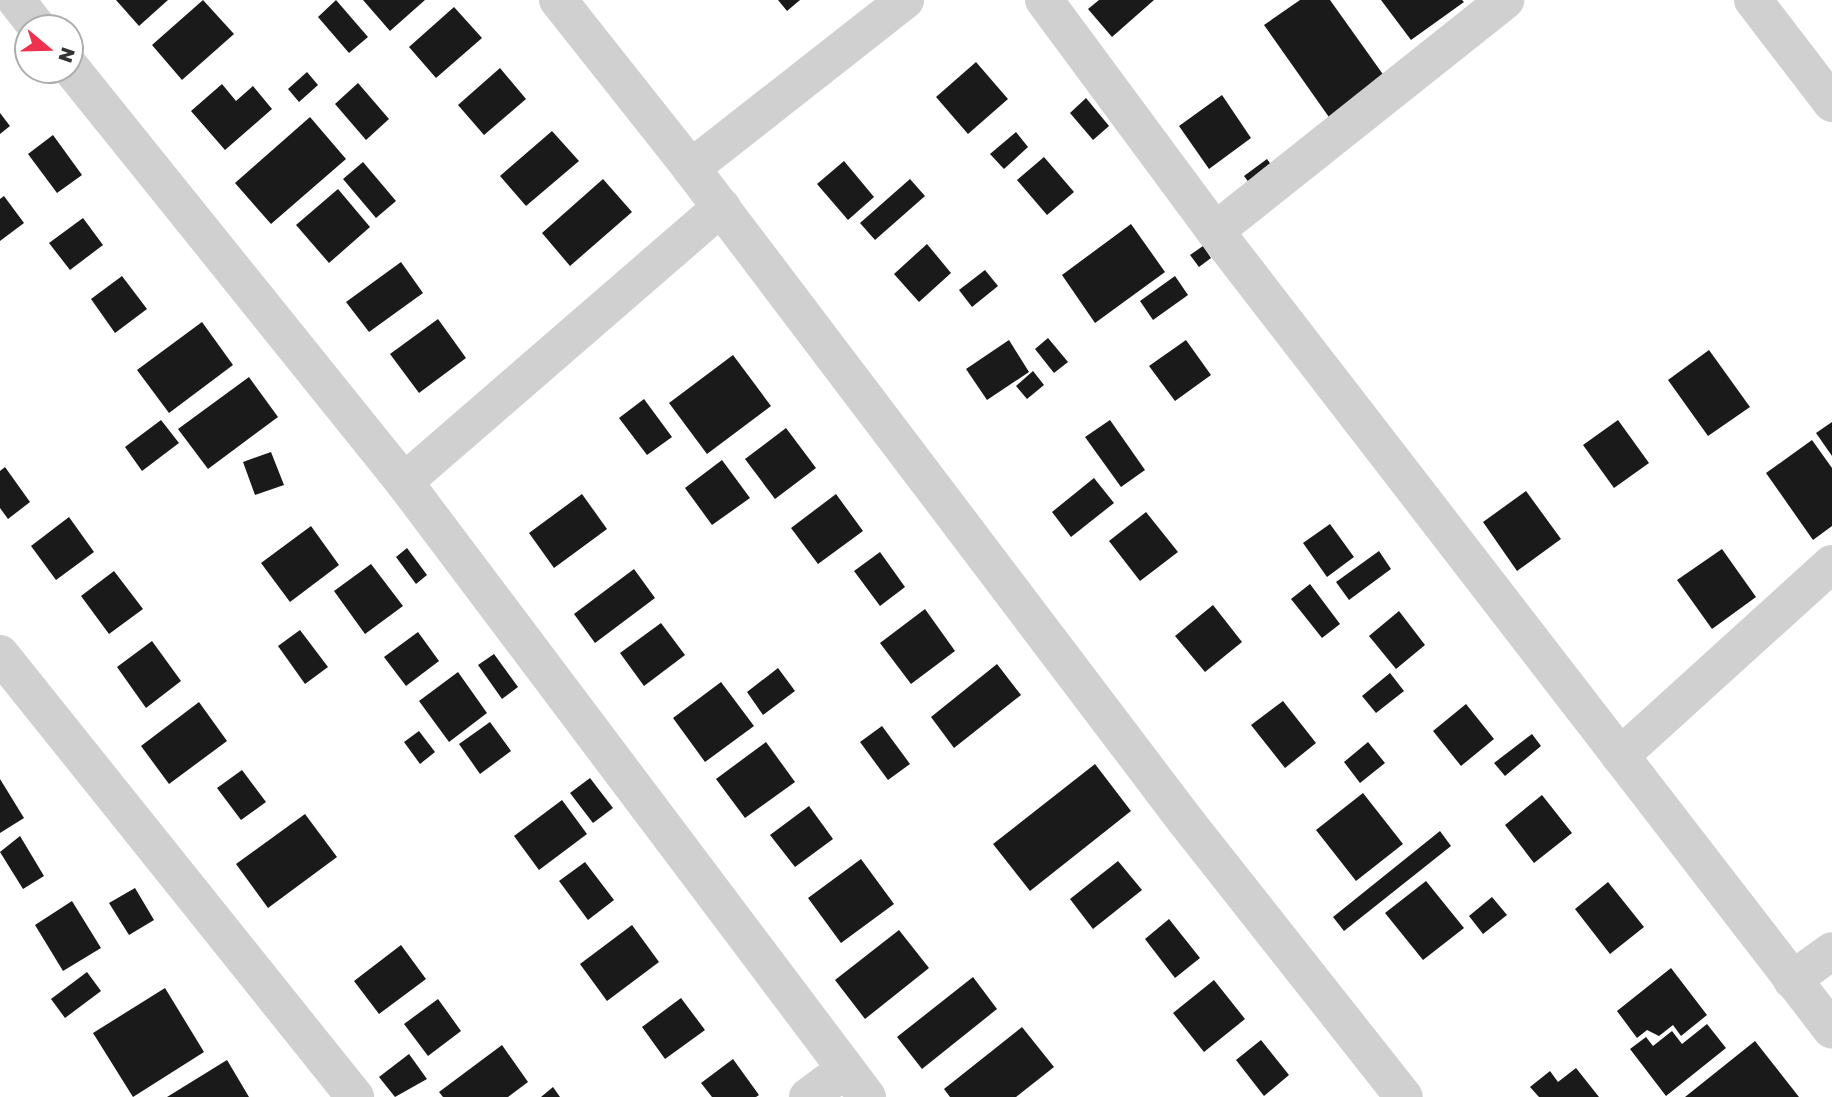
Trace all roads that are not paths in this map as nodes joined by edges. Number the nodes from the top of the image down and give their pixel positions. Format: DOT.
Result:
graph roads {
  1 [pos="16,0"];
  2 [pos="558,0"];
  3 [pos="905,0"];
  4 [pos="1044,0"];
  5 [pos="1505,0"];
  6 [pos="1753,0"];
  7 [pos="27,14"];
  8 [pos="84,84"];
  9 [pos="1832,103"];
  10 [pos="691,168"];
  11 [pos="721,207"];
  12 [pos="1215,231"];
  13 [pos="404,482"];
  14 [pos="1832,564"];
  15 [pos="0,654"];
  16 [pos="1620,756"];
  17 [pos="1832,951"];
  18 [pos="1792,980"];
  19 [pos="1832,1031"];
  20 [pos="856,1083"];
  21 [pos="355,1097"];
  22 [pos="808,1097"];
  23 [pos="1404,1097"];
  1 -- 7 [label="street"];
  2 -- 10 [label="street"];
  3 -- 10 [label="street"];
  4 -- 12 [label="street"];
  5 -- 12 [label="street"];
  6 -- 9 [label="street"];
  8 -- 13 [label="street"];
  10 -- 11 [label="street"];
  11 -- 13 [label="street"];
  11 -- 23 [label="street"];
  12 -- 16 [label="street"];
  13 -- 20 [label="street"];
  14 -- 16 [label="street"];
  15 -- 21 [label="street"];
  16 -- 18 [label="street"];
  17 -- 18 [label="street"];
  18 -- 19 [label="street"];
  20 -- 22 [label="street"];
}
